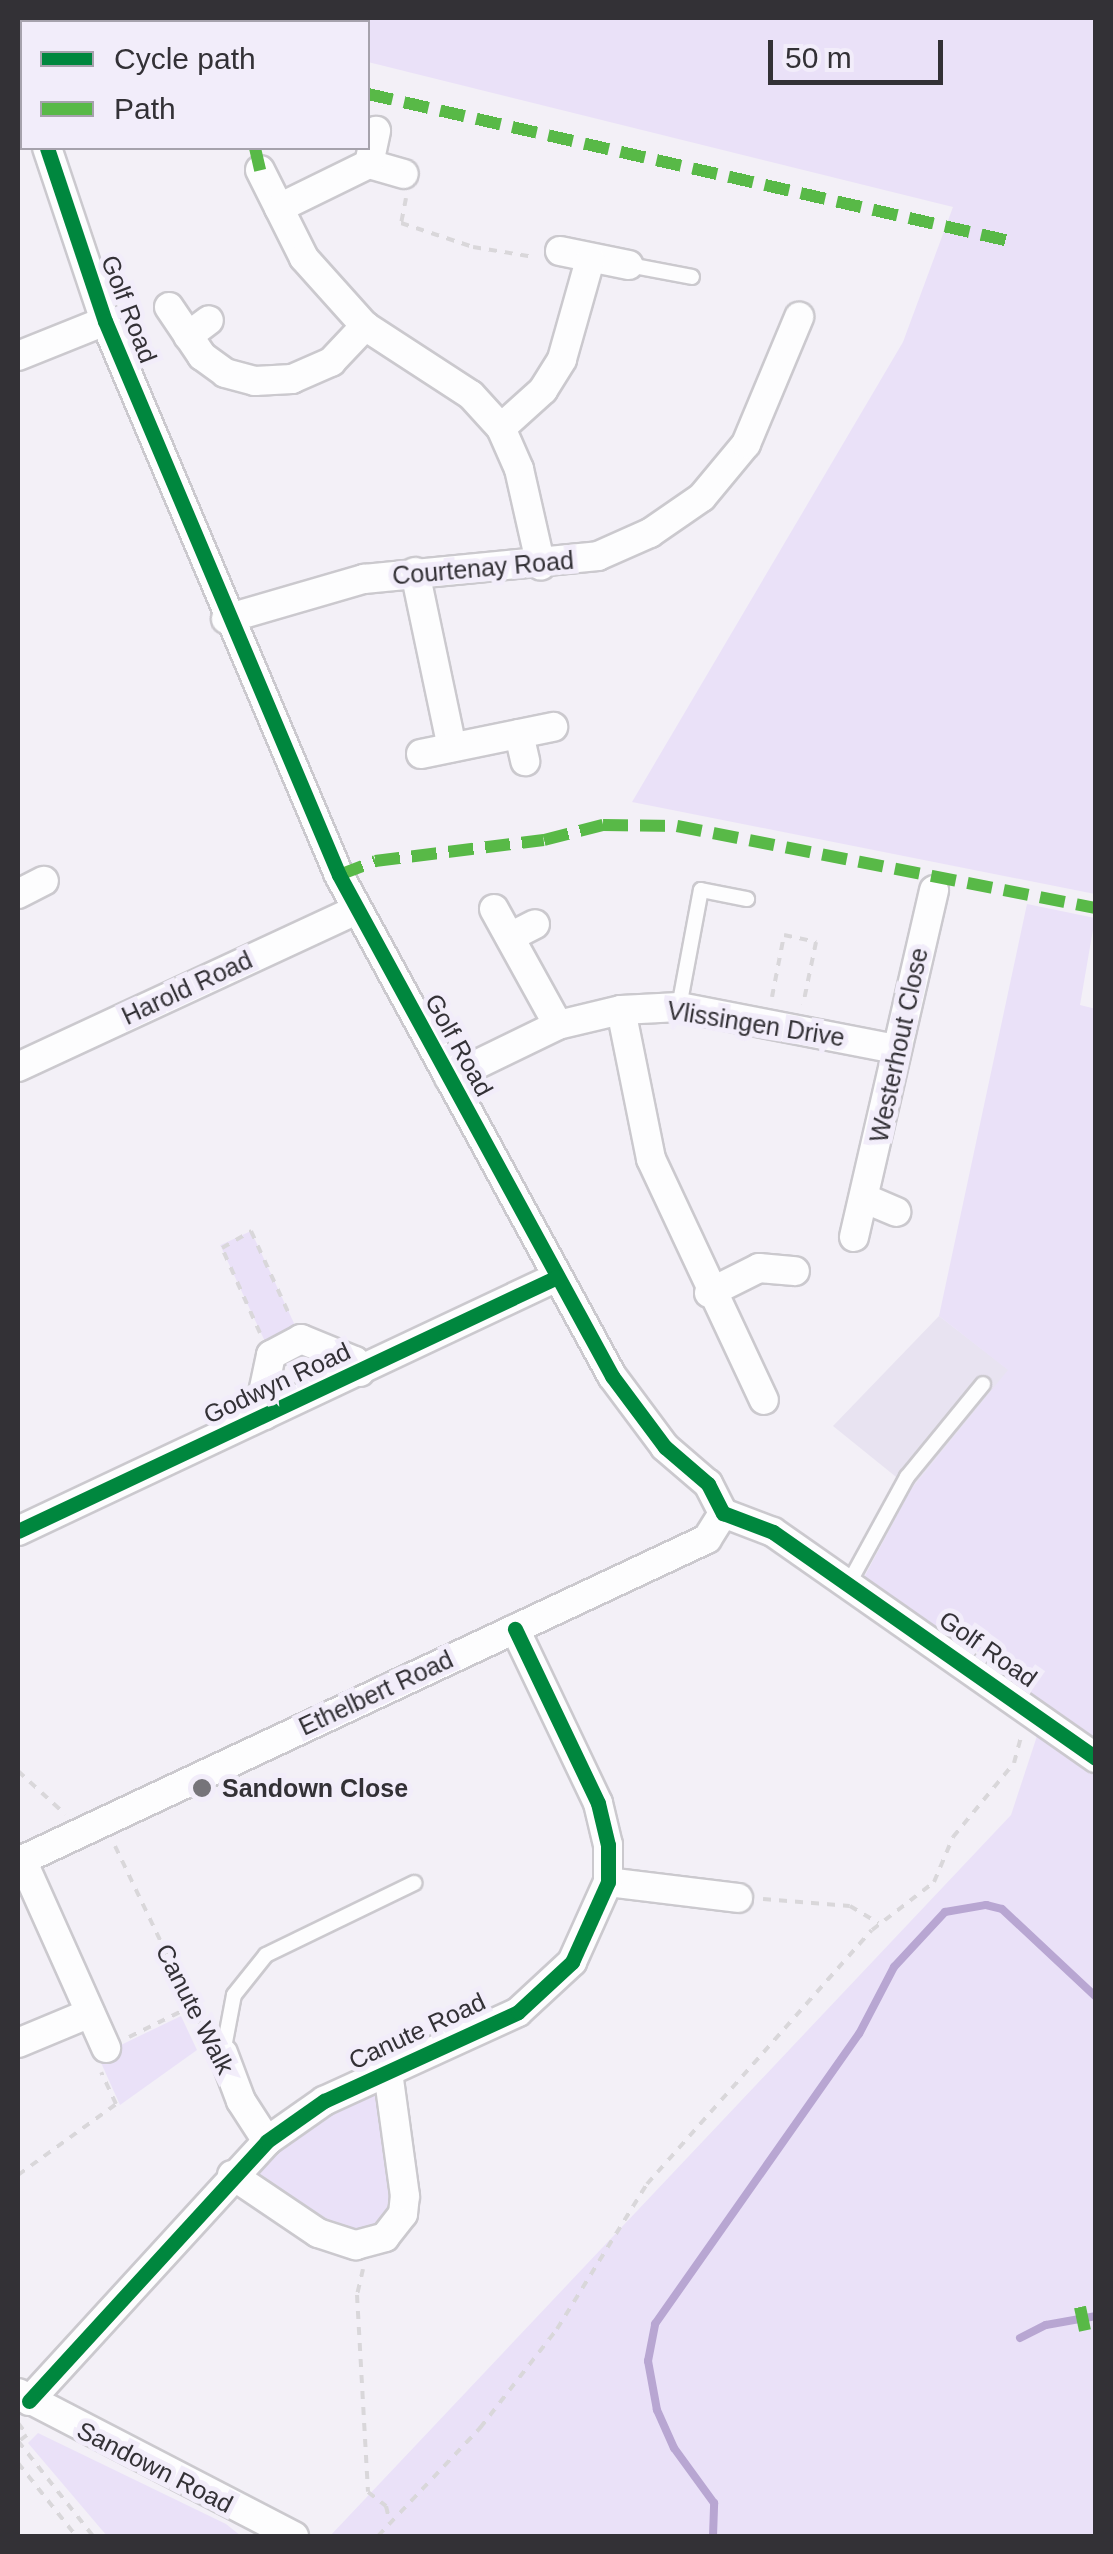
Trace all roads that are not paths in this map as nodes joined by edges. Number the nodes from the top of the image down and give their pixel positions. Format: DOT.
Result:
graph roads {
  1 [pos="376,131"];
  2 [pos="49,150"];
  3 [pos="369,164"];
  4 [pos="260,170"];
  5 [pos="404,174"];
  6 [pos="280,208"];
  7 [pos="560,251"];
  8 [pos="590,260"];
  9 [pos="630,265"];
  10 [pos="692,277"];
  11 [pos="169,308"];
  12 [pos="799,317"];
  13 [pos="105,320"];
  14 [pos="365,326"];
  15 [pos="18,356"];
  16 [pos="501,428"];
  17 [pos="541,566"];
  18 [pos="415,572"];
  19 [pos="226,618"];
  20 [pos="553,726"];
  21 [pos="452,747"];
  22 [pos="421,754"];
  23 [pos="44,881"];
  24 [pos="934,890"];
  25 [pos="18,894"];
  26 [pos="748,899"];
  27 [pos="494,909"];
  28 [pos="357,910"];
  29 [pos="680,1006"];
  30 [pos="621,1010"];
  31 [pos="558,1025"];
  32 [pos="896,1049"];
  33 [pos="18,1067"];
  34 [pos="449,1078"];
  35 [pos="866,1199"];
  36 [pos="896,1212"];
  37 [pos="854,1238"];
  38 [pos="796,1271"];
  39 [pos="557,1277"];
  40 [pos="710,1294"];
  41 [pos="360,1372"];
  42 [pos="983,1384"];
  43 [pos="764,1400"];
  44 [pos="265,1415"];
  45 [pos="723,1514"];
  46 [pos="18,1531"];
  47 [pos="849,1584"];
  48 [pos="515,1629"];
  49 [pos="1096,1758"];
  50 [pos="20,1861"];
  51 [pos="608,1882"];
  52 [pos="414,1883"];
  53 [pos="738,1898"];
  54 [pos="90,2012"];
  55 [pos="18,2042"];
  56 [pos="106,2048"];
  57 [pos="223,2053"];
  58 [pos="388,2072"];
  59 [pos="267,2140"];
  60 [pos="232,2174"];
  61 [pos="23,2407"];
  62 [pos="294,2536"];
  1 -- 3 [label="street"];
  2 -- 13 [label="street, Golf Road"];
  3 -- 5 [label="street"];
  3 -- 6 [label="street"];
  4 -- 6 [label="street"];
  6 -- 14 [label="street"];
  7 -- 8 [label="street"];
  8 -- 9 [label="street"];
  8 -- 16 [label="street"];
  9 -- 10 [label="lane"];
  11 -- 14 [label="street"];
  12 -- 17 [label="street, Courtenay Road"];
  13 -- 15 [label="street"];
  13 -- 19 [label="street, Golf Road"];
  14 -- 16 [label="street"];
  16 -- 17 [label="street"];
  17 -- 18 [label="street, Courtenay Road"];
  18 -- 19 [label="street, Courtenay Road"];
  18 -- 21 [label="street"];
  19 -- 28 [label="street, Golf Road"];
  20 -- 21 [label="street"];
  21 -- 22 [label="street"];
  23 -- 25 [label="street"];
  24 -- 32 [label="street, Westerhout Close"];
  26 -- 29 [label="lane"];
  27 -- 31 [label="street"];
  28 -- 33 [label="street, Harold Road"];
  28 -- 34 [label="street, Golf Road"];
  29 -- 30 [label="street, Vlissingen Drive"];
  29 -- 32 [label="street, Vlissingen Drive"];
  30 -- 31 [label="street, Vlissingen Drive"];
  30 -- 40 [label="street"];
  31 -- 34 [label="street, Vlissingen Drive"];
  32 -- 35 [label="street, Westerhout Close"];
  34 -- 39 [label="street, Golf Road"];
  35 -- 36 [label="street"];
  35 -- 37 [label="street, Westerhout Close"];
  38 -- 40 [label="street"];
  39 -- 41 [label="street, Godwyn Road"];
  39 -- 45 [label="street, Golf Road"];
  40 -- 43 [label="street"];
  41 -- 44 [label="street, Godwyn Road"];
  41 -- 44 [label="street"];
  42 -- 47 [label="lane"];
  44 -- 46 [label="street, Godwyn Road"];
  45 -- 47 [label="street, Golf Road"];
  45 -- 48 [label="street, Ethelbert Road"];
  47 -- 49 [label="street, Golf Road"];
  48 -- 50 [label="street, Ethelbert Road"];
  48 -- 51 [label="street, Canute Road"];
  50 -- 54 [label="street"];
  51 -- 53 [label="street"];
  51 -- 58 [label="street, Canute Road"];
  52 -- 57 [label="lane"];
  54 -- 55 [label="street"];
  54 -- 56 [label="street"];
  57 -- 59 [label="street, Canute Walk"];
  58 -- 59 [label="street, Canute Road"];
  58 -- 60 [label="street, Canute Road"];
  59 -- 60 [label="street, Canute Road"];
  60 -- 61 [label="street, Canute Road"];
  61 -- 62 [label="street, Sandown Road"];
}
